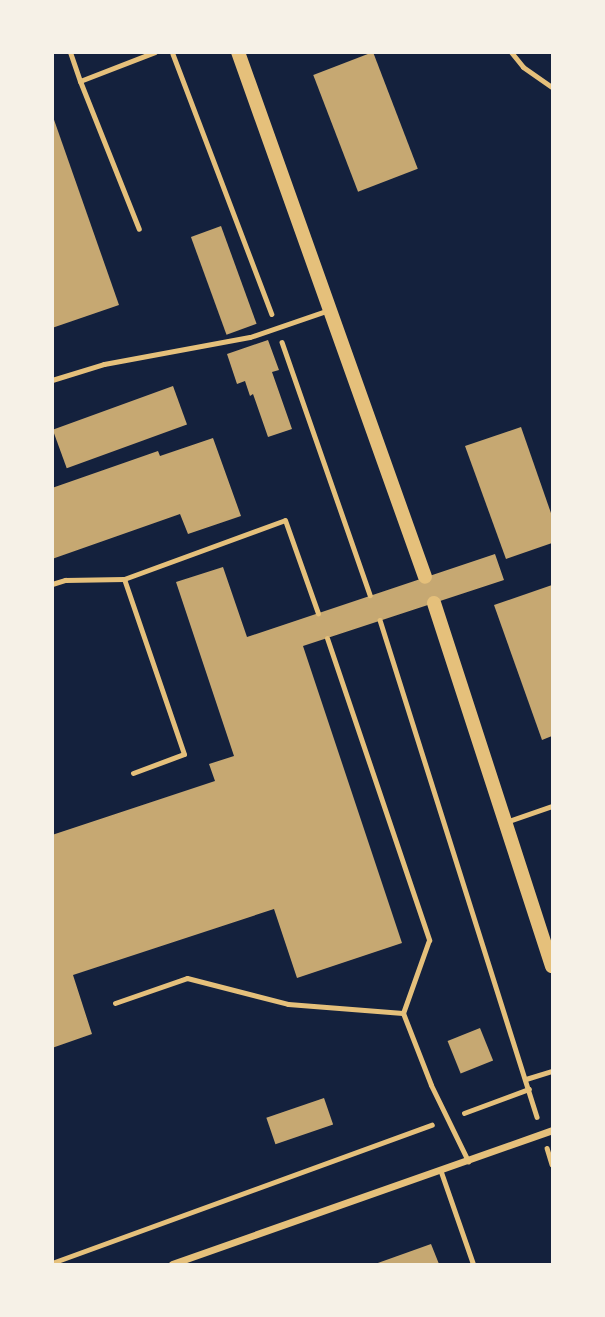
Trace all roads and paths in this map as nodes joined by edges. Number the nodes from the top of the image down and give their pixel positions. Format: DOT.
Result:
graph roads {
  1 [pos="70,52"];
  2 [pos="155,52"];
  3 [pos="238,52"];
  4 [pos="510,52"];
  5 [pos="80,81"];
  6 [pos="552,87"];
  7 [pos="139,229"];
  8 [pos="329,310"];
  9 [pos="52,380"];
  10 [pos="425,578"];
  11 [pos="124,579"];
  12 [pos="52,584"];
  13 [pos="434,603"];
  14 [pos="318,613"];
  15 [pos="380,621"];
  16 [pos="327,638"];
  17 [pos="133,773"];
  18 [pos="552,806"];
  19 [pos="506,821"];
  20 [pos="552,966"];
  21 [pos="115,1003"];
  22 [pos="403,1013"];
  23 [pos="552,1071"];
  24 [pos="526,1079"];
  25 [pos="528,1089"];
  26 [pos="449,1119"];
  27 [pos="552,1130"];
  28 [pos="543,1133"];
  29 [pos="468,1161"];
  30 [pos="552,1164"];
  31 [pos="441,1172"];
  32 [pos="52,1263"];
  33 [pos="172,1265"];
  34 [pos="473,1265"];
  1 -- 5 [label="lane"];
  2 -- 5 [label="lane"];
  3 -- 8 [label="main road"];
  4 -- 6 [label="lane"];
  5 -- 7 [label="lane"];
  8 -- 9 [label="lane"];
  8 -- 10 [label="main road"];
  11 -- 12 [label="lane"];
  11 -- 14 [label="lane"];
  11 -- 17 [label="lane"];
  13 -- 19 [label="main road"];
  15 -- 24 [label="path"];
  16 -- 22 [label="lane"];
  18 -- 19 [label="lane"];
  19 -- 20 [label="main road"];
  21 -- 22 [label="lane"];
  22 -- 26 [label="lane"];
  23 -- 24 [label="path"];
  24 -- 25 [label="path"];
  25 -- 26 [label="path"];
  25 -- 28 [label="path"];
  26 -- 29 [label="lane"];
  26 -- 32 [label="path"];
  27 -- 28 [label="street"];
  28 -- 29 [label="street"];
  28 -- 30 [label="path"];
  29 -- 31 [label="street"];
  31 -- 33 [label="street"];
  31 -- 34 [label="lane"];
}
